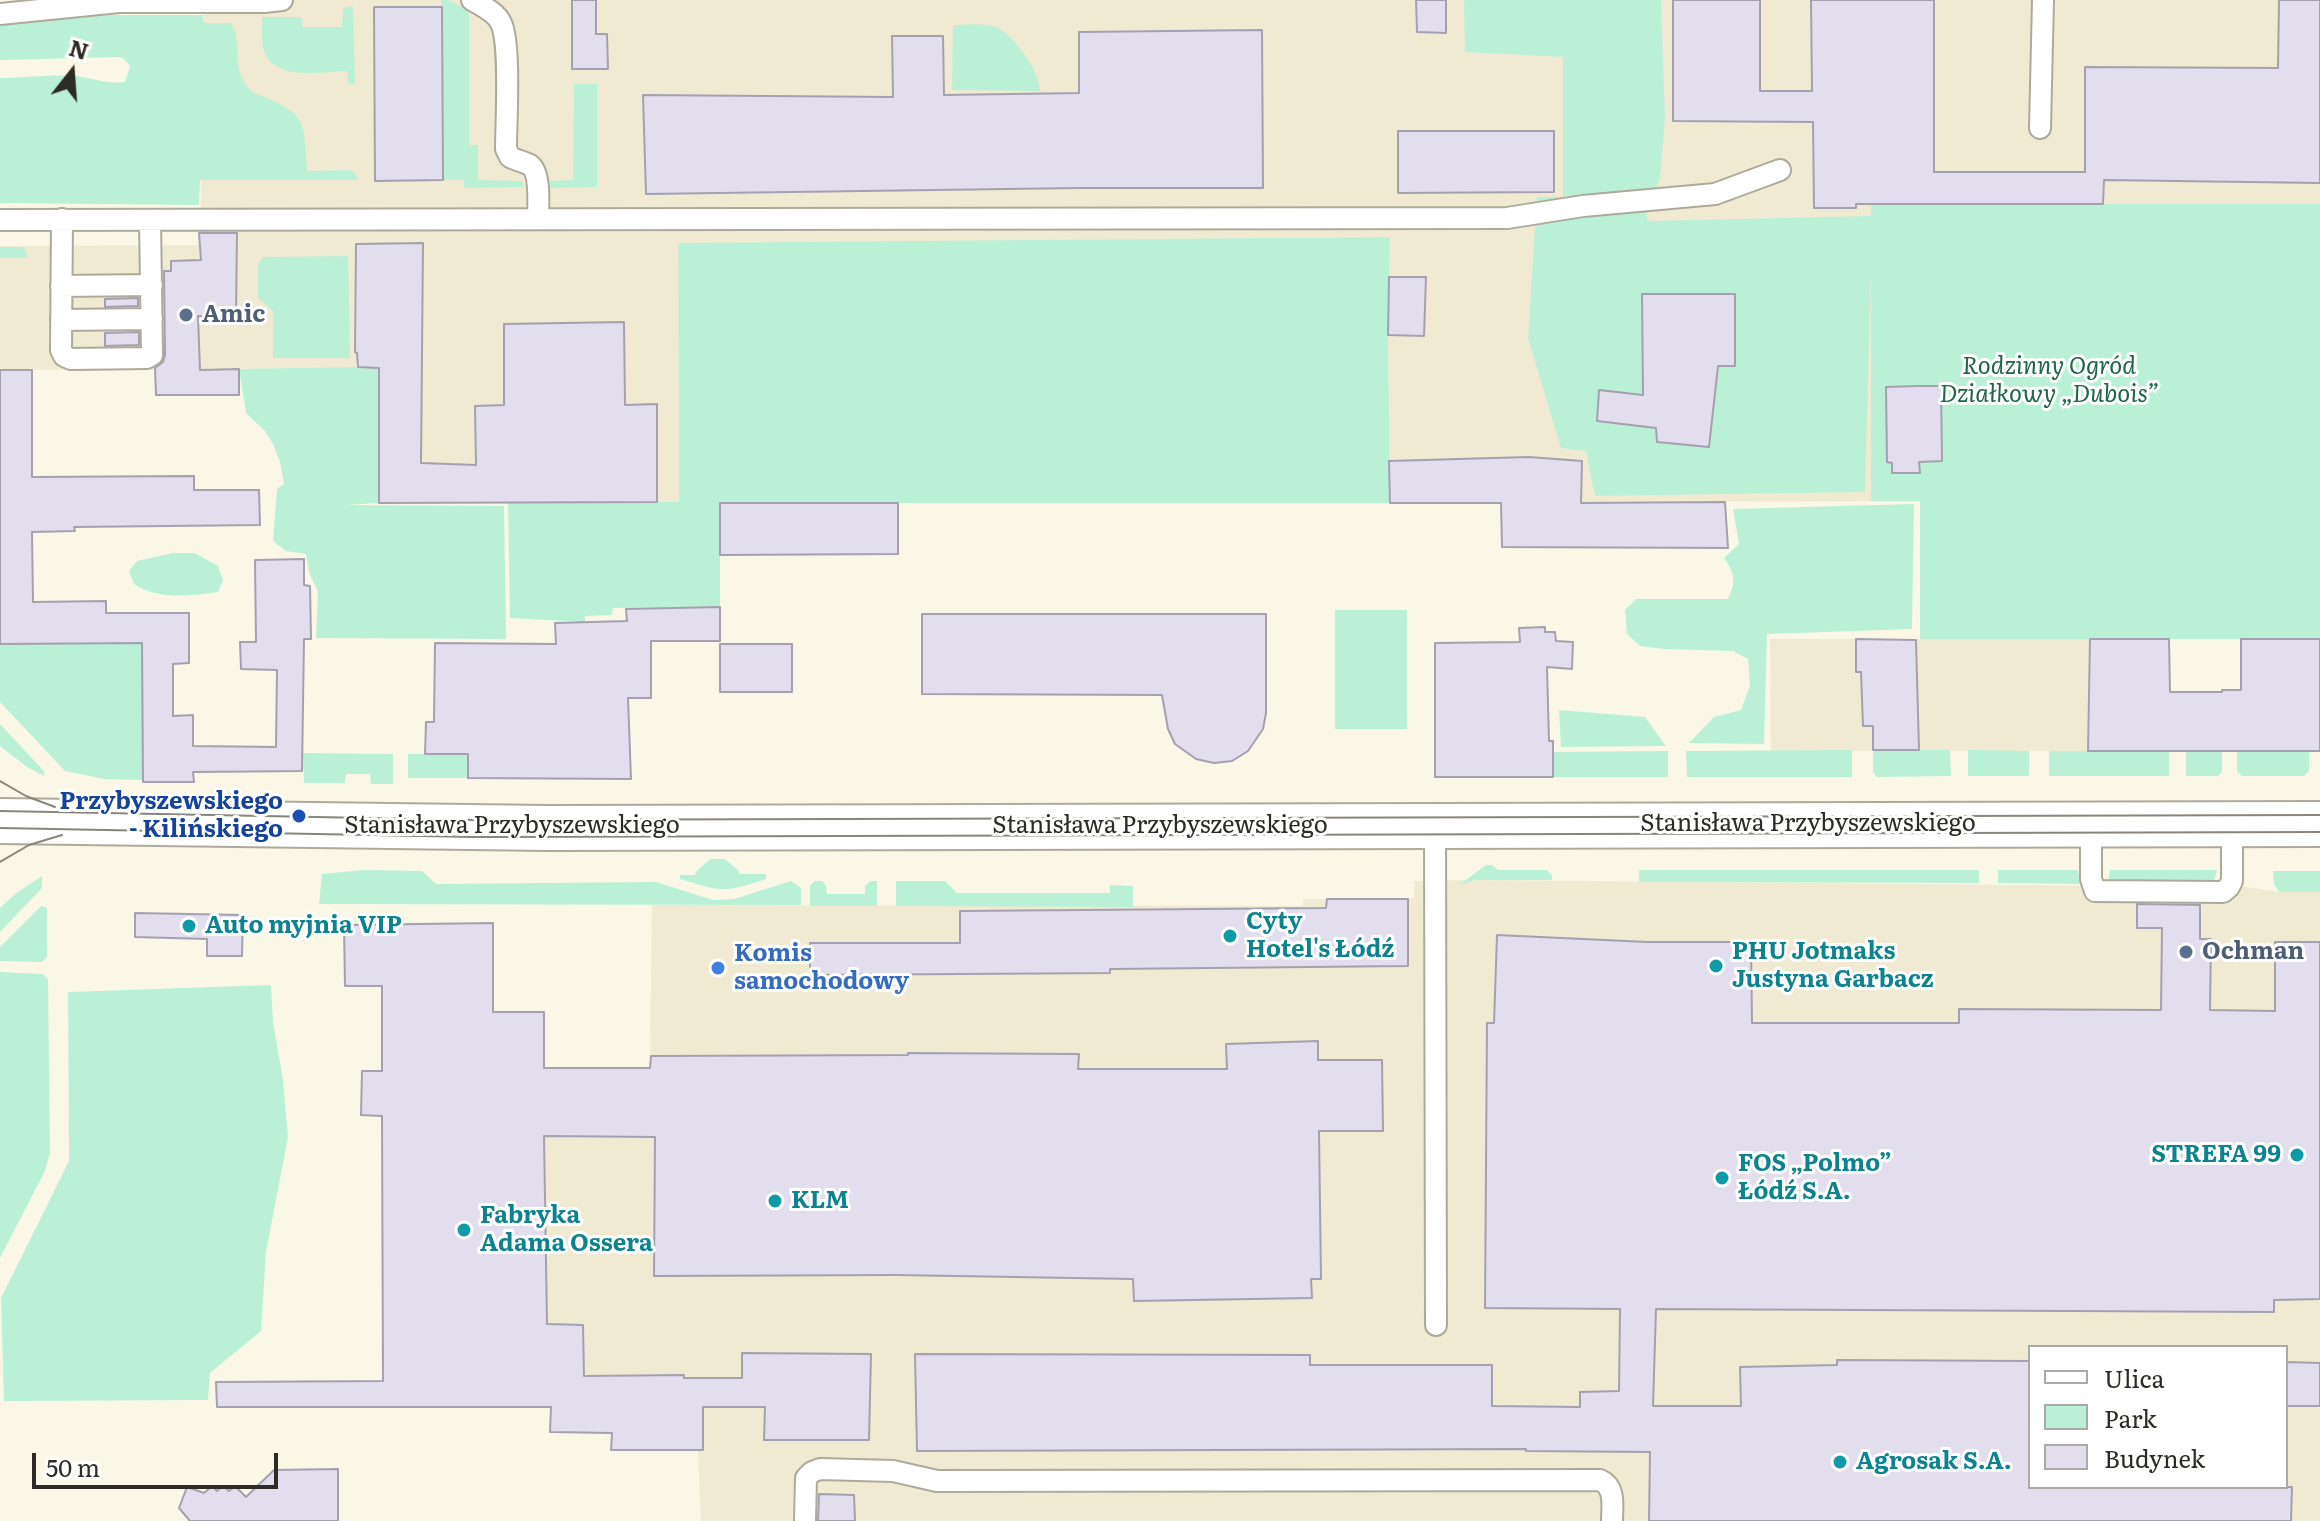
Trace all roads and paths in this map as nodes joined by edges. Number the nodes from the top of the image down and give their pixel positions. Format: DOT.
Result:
graph roads {
  1 [pos="282,0"];
  2 [pos="472,0"];
  3 [pos="2043,0"];
  4 [pos="0,14"];
  5 [pos="2040,128"];
  6 [pos="1780,170"];
  7 [pos="62,219"];
  8 [pos="538,219"];
  9 [pos="0,220"];
  10 [pos="150,220"];
  11 [pos="152,285"];
  12 [pos="61,286"];
  13 [pos="152,319"];
  14 [pos="61,320"];
  15 [pos="0,821"];
  16 [pos="2091,824"];
  17 [pos="2232,824"];
  18 [pos="2320,824"];
  19 [pos="1435,825"];
  20 [pos="1436,1325"];
  21 [pos="805,1521"];
  22 [pos="1612,1521"];
  1 -- 4 [label="lane"];
  2 -- 8 [label="lane"];
  3 -- 5 [label="lane"];
  6 -- 8 [label="lane"];
  7 -- 9 [label="lane"];
  7 -- 10 [label="lane"];
  7 -- 12 [label="lane"];
  8 -- 10 [label="lane"];
  10 -- 11 [label="lane"];
  11 -- 12 [label="lane"];
  11 -- 13 [label="lane"];
  12 -- 14 [label="lane"];
  13 -- 14 [label="lane"];
  13 -- 14 [label="lane"];
  15 -- 19 [label="street, Stanisława Przybyszewskiego"];
  16 -- 17 [label="street, Stanisława Przybyszewskiego"];
  16 -- 17 [label="lane"];
  16 -- 19 [label="street, Stanisława Przybyszewskiego"];
  17 -- 18 [label="street, Stanisława Przybyszewskiego"];
  19 -- 20 [label="lane"];
  21 -- 22 [label="lane"];
}
